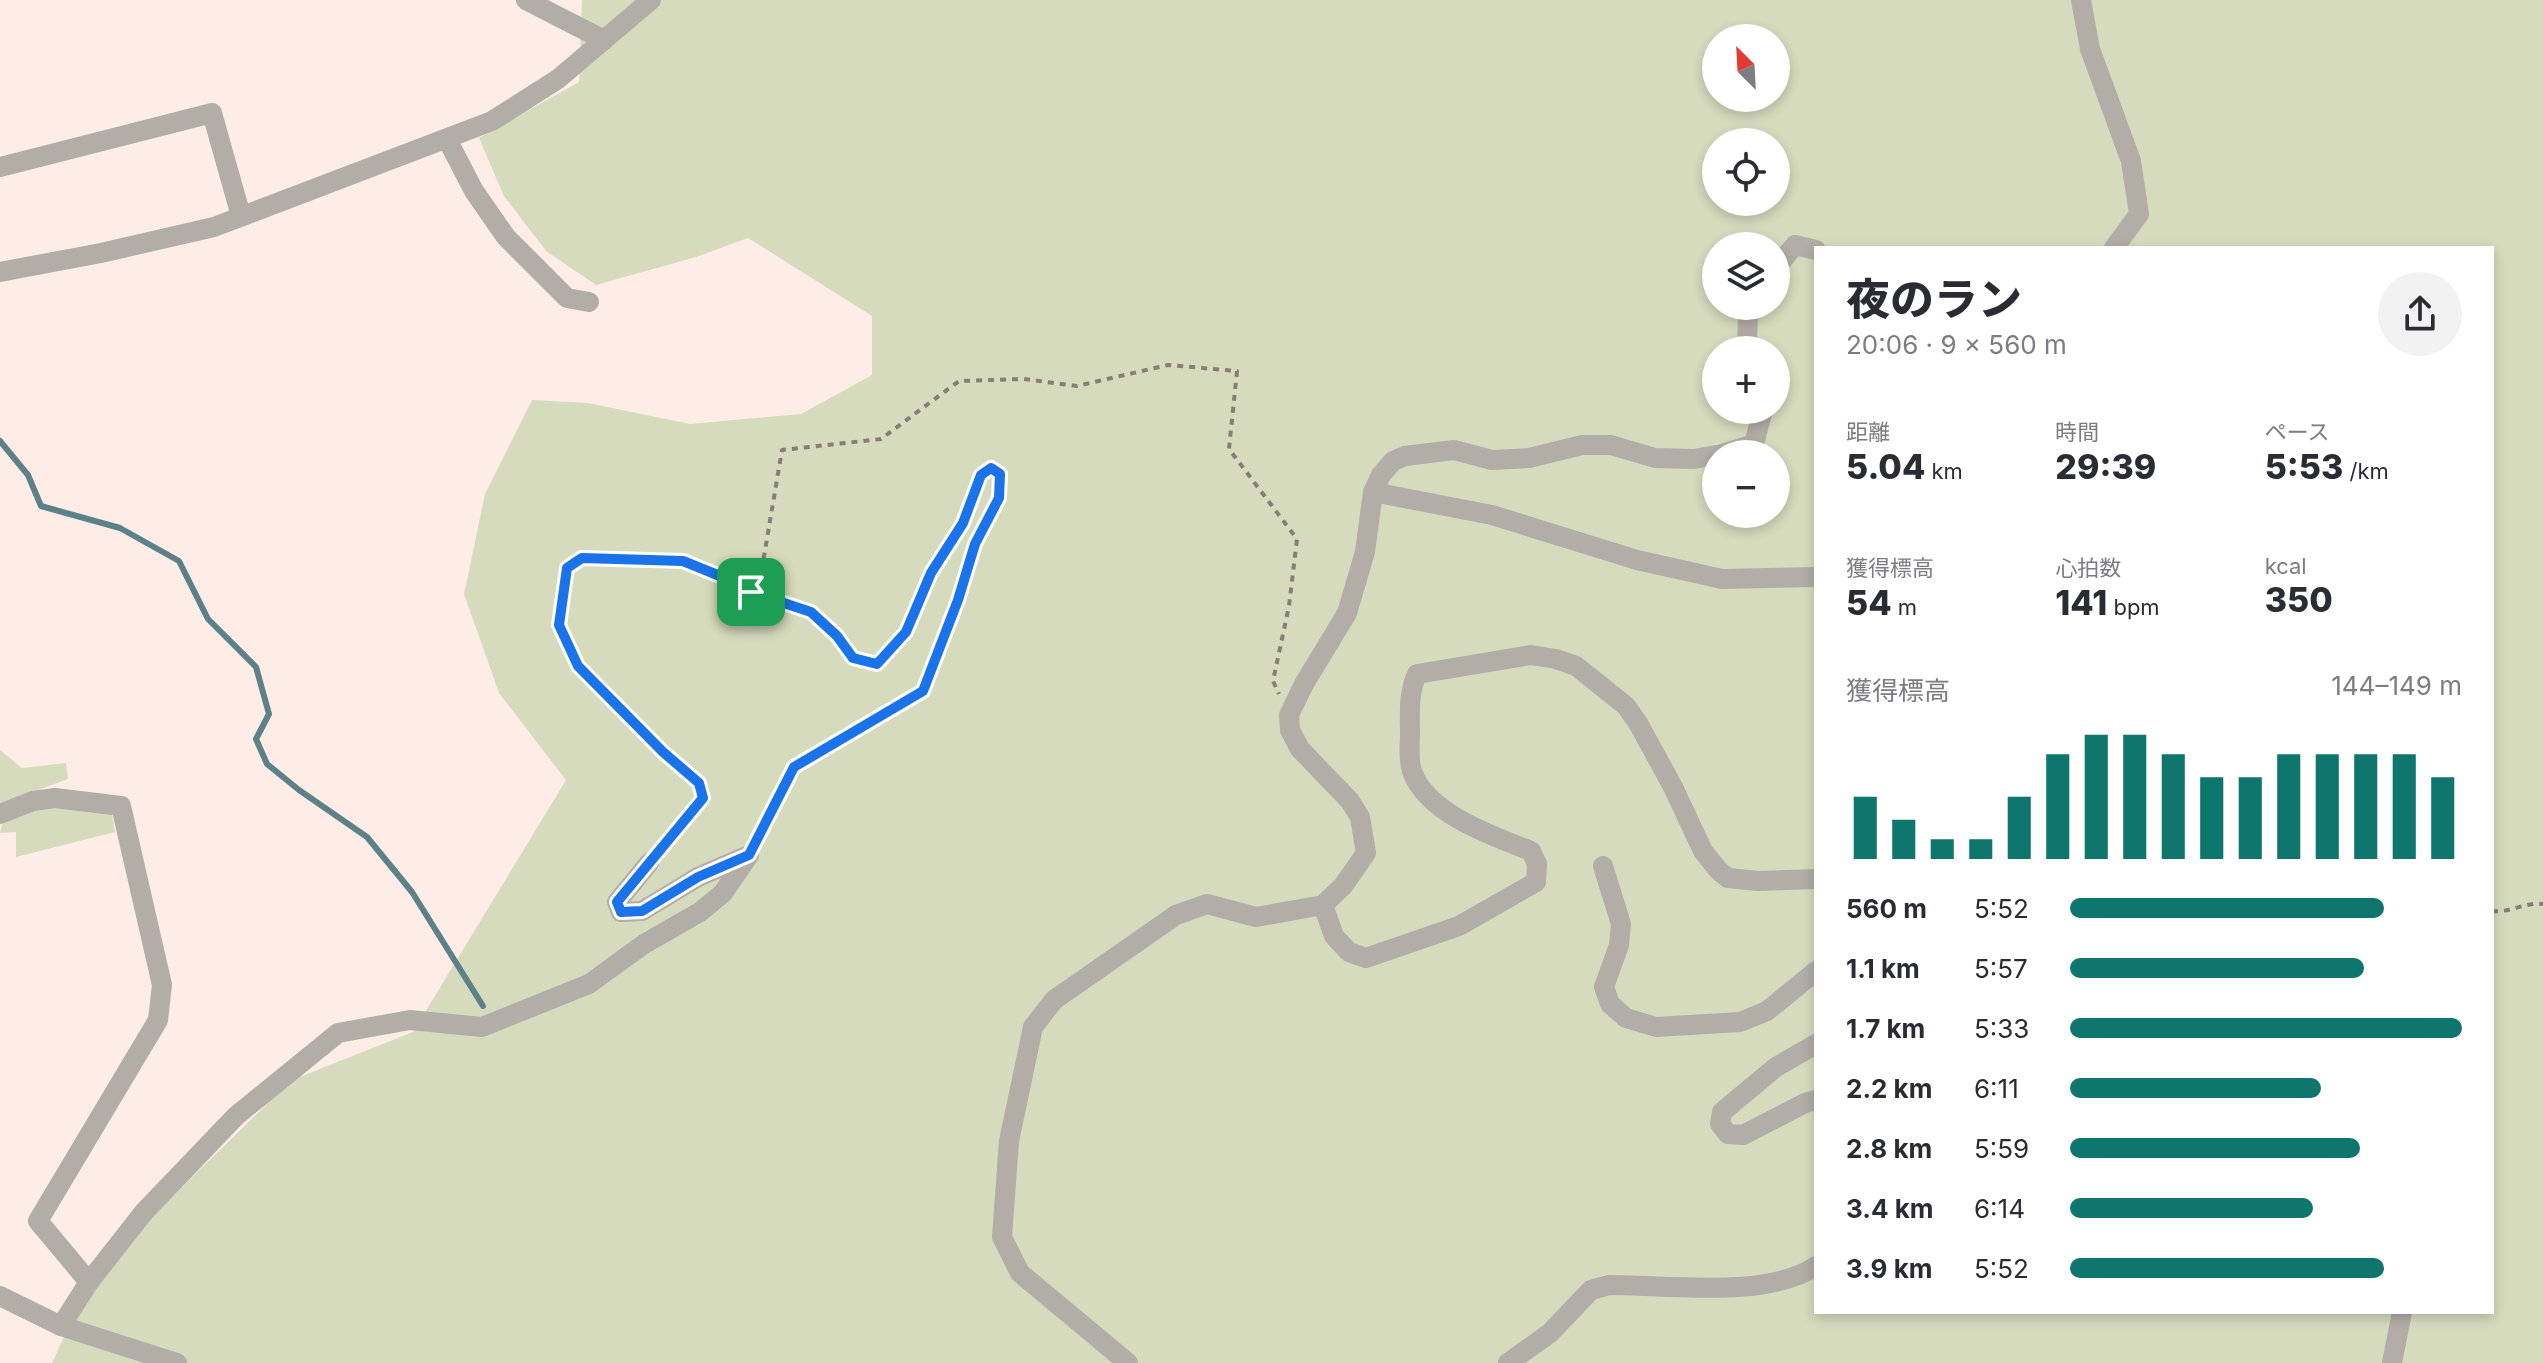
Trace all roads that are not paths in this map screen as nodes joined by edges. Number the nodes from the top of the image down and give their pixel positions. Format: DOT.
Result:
graph roads {
  1 [pos="526,0"];
  2 [pos="651,0"];
  3 [pos="2081,0"];
  4 [pos="604,40"];
  5 [pos="447,139"];
  6 [pos="0,167"];
  7 [pos="241,216"];
  8 [pos="2115,246"];
  9 [pos="1814,250"];
  10 [pos="1790,251"];
  11 [pos="0,272"];
  12 [pos="589,302"];
  13 [pos="1702,457"];
  14 [pos="1373,492"];
  15 [pos="1814,577"];
  16 [pos="0,814"];
  17 [pos="649,863"];
  18 [pos="1603,866"];
  19 [pos="1814,879"];
  20 [pos="1323,905"];
  21 [pos="1814,973"];
  22 [pos="1814,1045"];
  23 [pos="1814,1101"];
  24 [pos="1814,1267"];
  25 [pos="89,1282"];
  26 [pos="0,1296"];
  27 [pos="2402,1314"];
  28 [pos="61,1326"];
  29 [pos="177,1363"];
  30 [pos="1128,1363"];
  31 [pos="1508,1363"];
  32 [pos="2392,1363"];
  1 -- 4 [label="street"];
  2 -- 4 [label="street"];
  3 -- 8 [label="street"];
  4 -- 5 [label="street"];
  5 -- 7 [label="street"];
  5 -- 12 [label="street"];
  6 -- 7 [label="street"];
  7 -- 11 [label="street"];
  9 -- 10 [label="street"];
  13 -- 14 [label="street"];
  14 -- 15 [label="street"];
  14 -- 20 [label="street"];
  16 -- 25 [label="street"];
  17 -- 25 [label="street"];
  18 -- 21 [label="street"];
  19 -- 20 [label="street"];
  20 -- 30 [label="street"];
  22 -- 23 [label="street"];
  24 -- 31 [label="street"];
  25 -- 28 [label="street"];
  26 -- 28 [label="street"];
  27 -- 32 [label="street"];
  28 -- 29 [label="street"];
}
